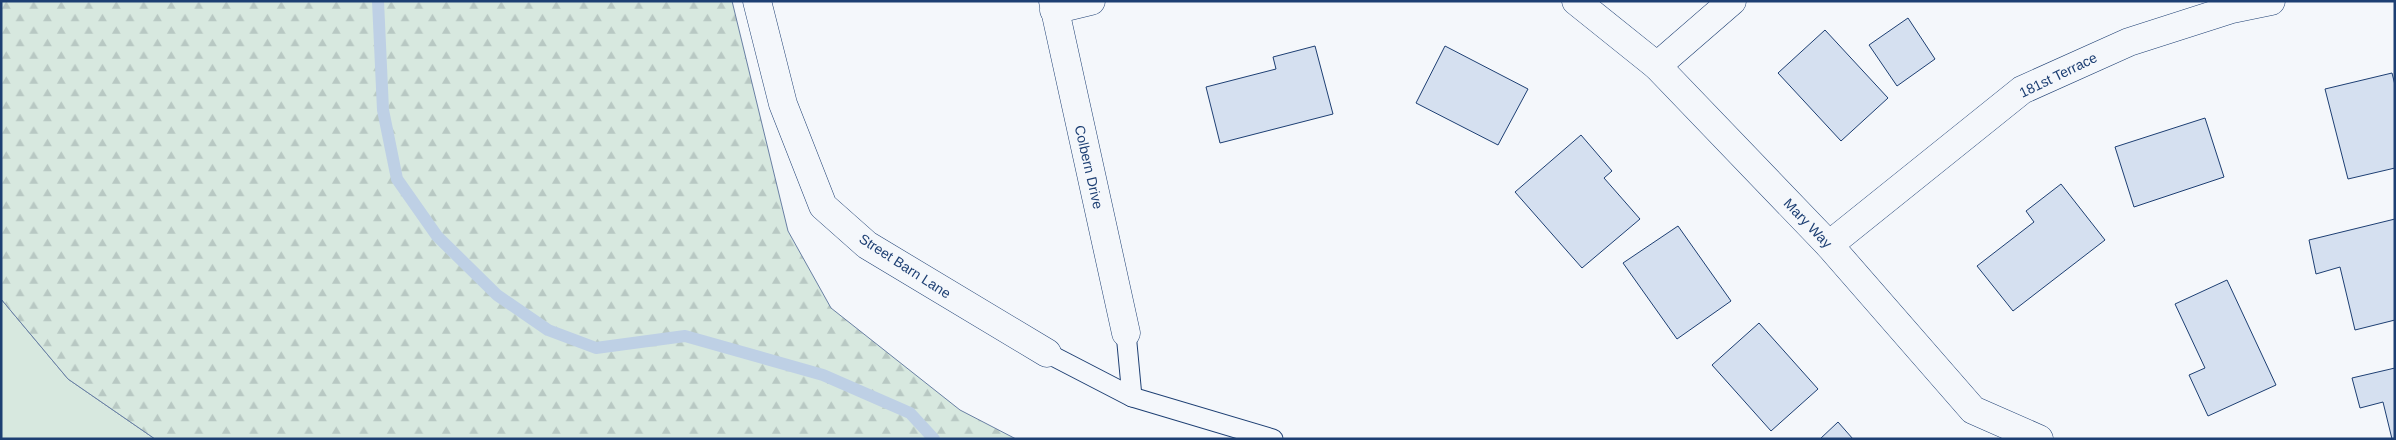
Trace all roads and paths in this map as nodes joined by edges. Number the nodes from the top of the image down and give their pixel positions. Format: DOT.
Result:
graph roads {
  1 [pos="757,1"];
  2 [pos="1091,1"];
  3 [pos="1576,1"];
  4 [pos="1732,1"];
  5 [pos="2271,1"];
  6 [pos="1054,6"];
  7 [pos="1657,66"];
  8 [pos="1829,244"];
  9 [pos="1126,333"];
  10 [pos="1046,353"];
  11 [pos="1132,397"];
  12 [pos="1273,439"];
  13 [pos="2039,439"];
  1 -- 10 [label="street, Street Barn Lane"];
  2 -- 6 [label="street"];
  3 -- 7 [label="street, Mary Way"];
  4 -- 7 [label="street"];
  5 -- 8 [label="street, 181st Terrace"];
  6 -- 9 [label="street, Colbern Drive"];
  7 -- 8 [label="street, Mary Way"];
  8 -- 13 [label="street, Mary Way"];
  9 -- 11 [label="lane"];
  10 -- 11 [label="lane"];
  11 -- 12 [label="lane"];
}
